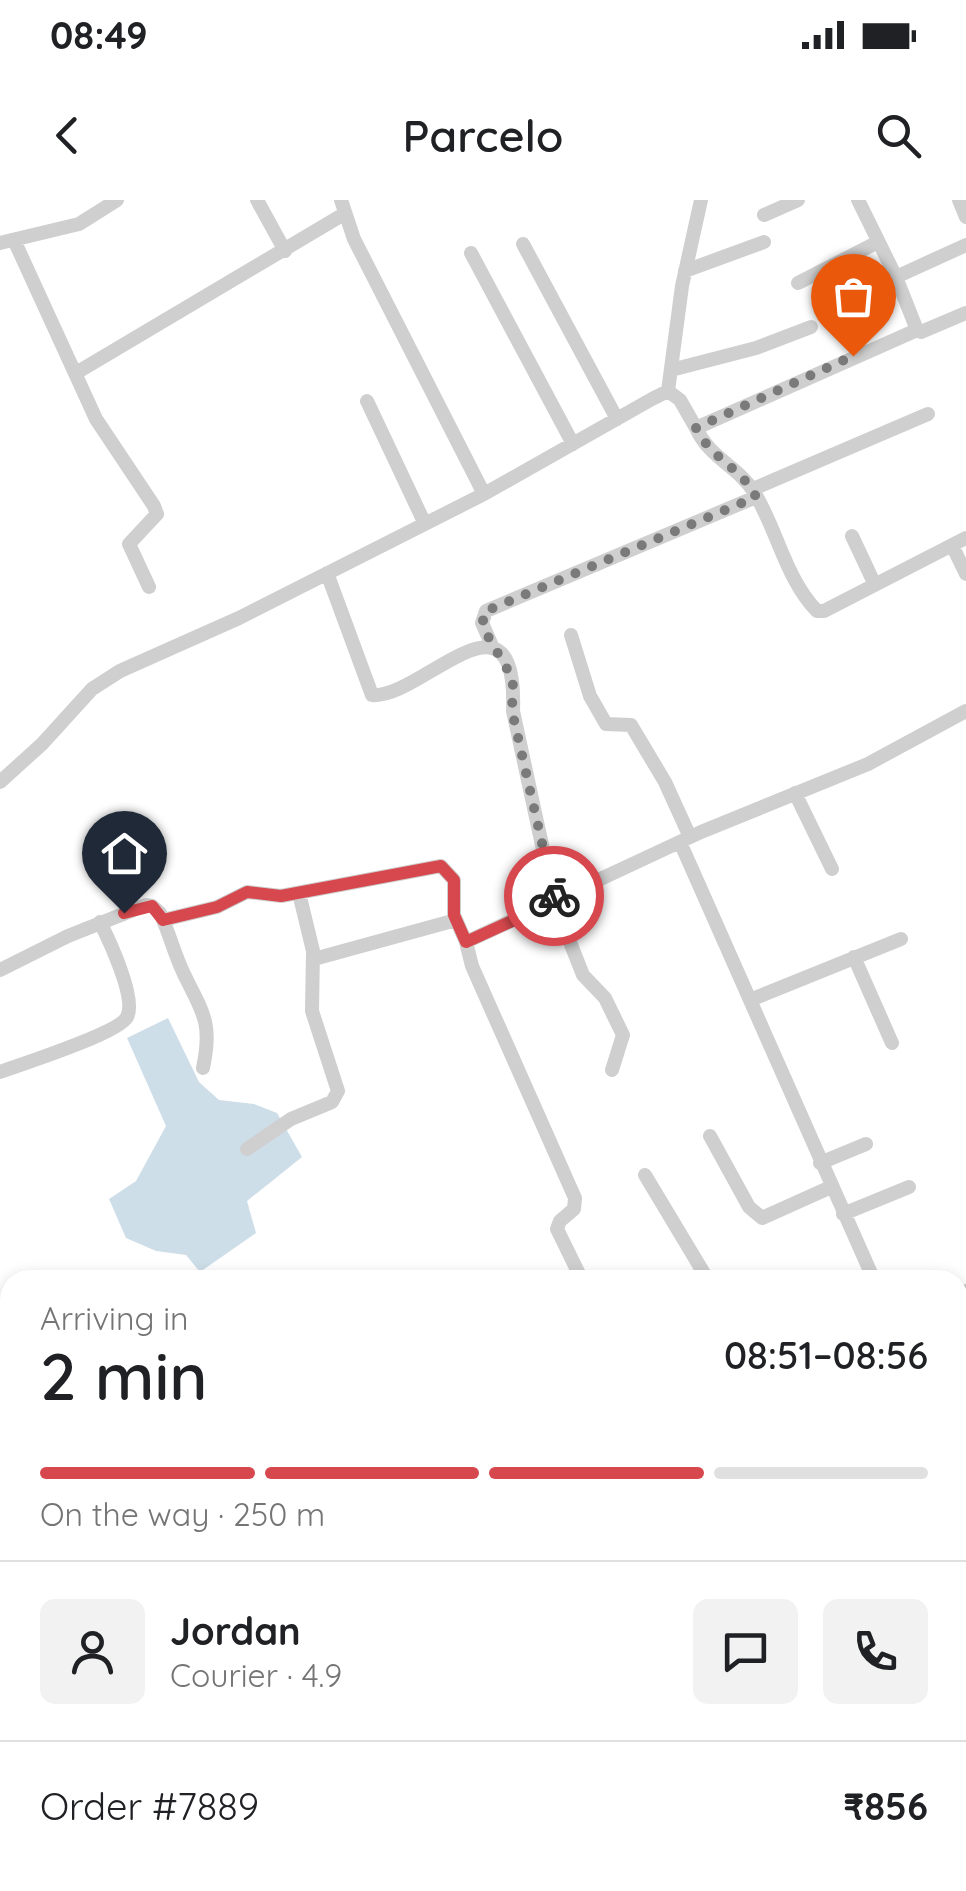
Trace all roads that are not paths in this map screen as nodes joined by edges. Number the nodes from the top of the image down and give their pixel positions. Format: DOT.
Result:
graph roads {
  1 [pos="117,200"];
  2 [pos="257,200"];
  3 [pos="702,200"];
  4 [pos="798,200"];
  5 [pos="858,200"];
  6 [pos="959,200"];
  7 [pos="343,207"];
  8 [pos="764,216"];
  9 [pos="966,217"];
  10 [pos="7,241"];
  11 [pos="764,242"];
  12 [pos="878,242"];
  13 [pos="523,244"];
  14 [pos="966,245"];
  15 [pos="285,252"];
  16 [pos="471,253"];
  17 [pos="685,272"];
  18 [pos="896,278"];
  19 [pos="798,284"];
  20 [pos="966,313"];
  21 [pos="811,328"];
  22 [pos="916,330"];
  23 [pos="670,370"];
  24 [pos="76,373"];
  25 [pos="668,392"];
  26 [pos="368,401"];
  27 [pos="928,414"];
  28 [pos="617,419"];
  29 [pos="696,428"];
  30 [pos="573,444"];
  31 [pos="754,493"];
  32 [pos="484,494"];
  33 [pos="424,524"];
  34 [pos="852,536"];
  35 [pos="959,541"];
  36 [pos="327,573"];
  37 [pos="966,574"];
  38 [pos="875,585"];
  39 [pos="149,587"];
  40 [pos="571,635"];
  41 [pos="493,648"];
  42 [pos="966,711"];
  43 [pos="0,782"];
  44 [pos="795,792"];
  45 [pos="685,839"];
  46 [pos="832,869"];
  47 [pos="299,893"];
  48 [pos="556,901"];
  49 [pos="163,920"];
  50 [pos="456,920"];
  51 [pos="100,922"];
  52 [pos="901,939"];
  53 [pos="466,942"];
  54 [pos="854,958"];
  55 [pos="314,959"];
  56 [pos="0,970"];
  57 [pos="750,1000"];
  58 [pos="892,1043"];
  59 [pos="202,1068"];
  60 [pos="612,1070"];
  61 [pos="0,1072"];
  62 [pos="710,1136"];
  63 [pos="866,1144"];
  64 [pos="247,1149"];
  65 [pos="820,1163"];
  66 [pos="645,1175"];
  67 [pos="831,1187"];
  68 [pos="909,1187"];
  69 [pos="844,1214"];
  70 [pos="577,1270"];
  71 [pos="702,1270"];
  72 [pos="869,1270"];
  1 -- 10 [label="street"];
  2 -- 15 [label="street"];
  3 -- 17 [label="street"];
  4 -- 8 [label="street"];
  5 -- 12 [label="street"];
  6 -- 9 [label="street"];
  7 -- 15 [label="street"];
  7 -- 32 [label="street"];
  10 -- 24 [label="street"];
  11 -- 17 [label="street"];
  12 -- 18 [label="street"];
  12 -- 19 [label="street"];
  13 -- 28 [label="street"];
  14 -- 18 [label="street"];
  15 -- 24 [label="street"];
  16 -- 30 [label="street"];
  17 -- 23 [label="street"];
  18 -- 22 [label="street"];
  20 -- 22 [label="street"];
  21 -- 23 [label="street"];
  22 -- 29 [label="street"];
  23 -- 25 [label="street"];
  24 -- 39 [label="street"];
  25 -- 28 [label="street"];
  25 -- 29 [label="street"];
  26 -- 33 [label="street"];
  27 -- 31 [label="street"];
  28 -- 30 [label="street"];
  29 -- 31 [label="street"];
  30 -- 32 [label="street"];
  31 -- 38 [label="street"];
  31 -- 41 [label="street"];
  32 -- 33 [label="street"];
  33 -- 36 [label="street"];
  34 -- 38 [label="street"];
  35 -- 37 [label="street"];
  35 -- 38 [label="street"];
  36 -- 41 [label="street"];
  36 -- 43 [label="street"];
  40 -- 45 [label="street"];
  41 -- 48 [label="street"];
  42 -- 44 [label="street"];
  44 -- 45 [label="street"];
  44 -- 46 [label="street"];
  45 -- 48 [label="street"];
  45 -- 57 [label="street"];
  47 -- 49 [label="street"];
  47 -- 50 [label="street"];
  47 -- 55 [label="street"];
  48 -- 53 [label="street"];
  48 -- 60 [label="street"];
  49 -- 51 [label="street"];
  49 -- 59 [label="street"];
  50 -- 53 [label="street"];
  50 -- 55 [label="street"];
  51 -- 56 [label="street"];
  51 -- 61 [label="street"];
  52 -- 54 [label="street"];
  53 -- 70 [label="street"];
  54 -- 57 [label="street"];
  54 -- 58 [label="street"];
  55 -- 64 [label="street"];
  57 -- 65 [label="street"];
  62 -- 67 [label="street"];
  63 -- 65 [label="street"];
  65 -- 67 [label="street"];
  66 -- 71 [label="street"];
  67 -- 69 [label="street"];
  68 -- 69 [label="street"];
  69 -- 72 [label="street"];
}
